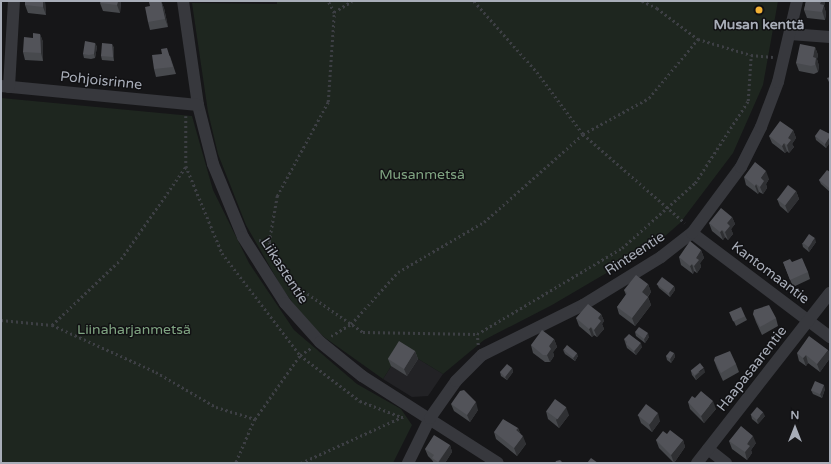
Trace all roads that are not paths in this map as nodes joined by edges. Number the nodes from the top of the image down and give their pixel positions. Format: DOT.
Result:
graph roads {
  1 [pos="14,1"];
  2 [pos="183,1"];
  3 [pos="797,1"];
  4 [pos="790,34"];
  5 [pos="830,37"];
  6 [pos="5,86"];
  7 [pos="198,105"];
  8 [pos="687,228"];
  9 [pos="830,293"];
  10 [pos="809,321"];
  11 [pos="830,337"];
  12 [pos="430,418"];
  13 [pos="708,449"];
  14 [pos="408,463"];
  15 [pos="498,463"];
  16 [pos="697,463"];
  17 [pos="726,463"];
  1 -- 6 [label="street"];
  2 -- 7 [label="street, Liikastentie"];
  3 -- 4 [label="street, Rinteentie"];
  4 -- 5 [label="street"];
  4 -- 8 [label="street, Rinteentie"];
  6 -- 7 [label="street, Pohjoisrinne"];
  7 -- 12 [label="street, Liikastentie"];
  8 -- 10 [label="street, Kantomaantie"];
  8 -- 12 [label="street, Rinteentie"];
  9 -- 10 [label="street, Haapasaarentie"];
  10 -- 11 [label="street, Kantomaantie"];
  10 -- 13 [label="street, Haapasaarentie"];
  12 -- 14 [label="street, Rinteentie"];
  12 -- 15 [label="street, Liikastentie"];
  13 -- 16 [label="street, Haapasaarentie"];
  13 -- 17 [label="street"];
}
